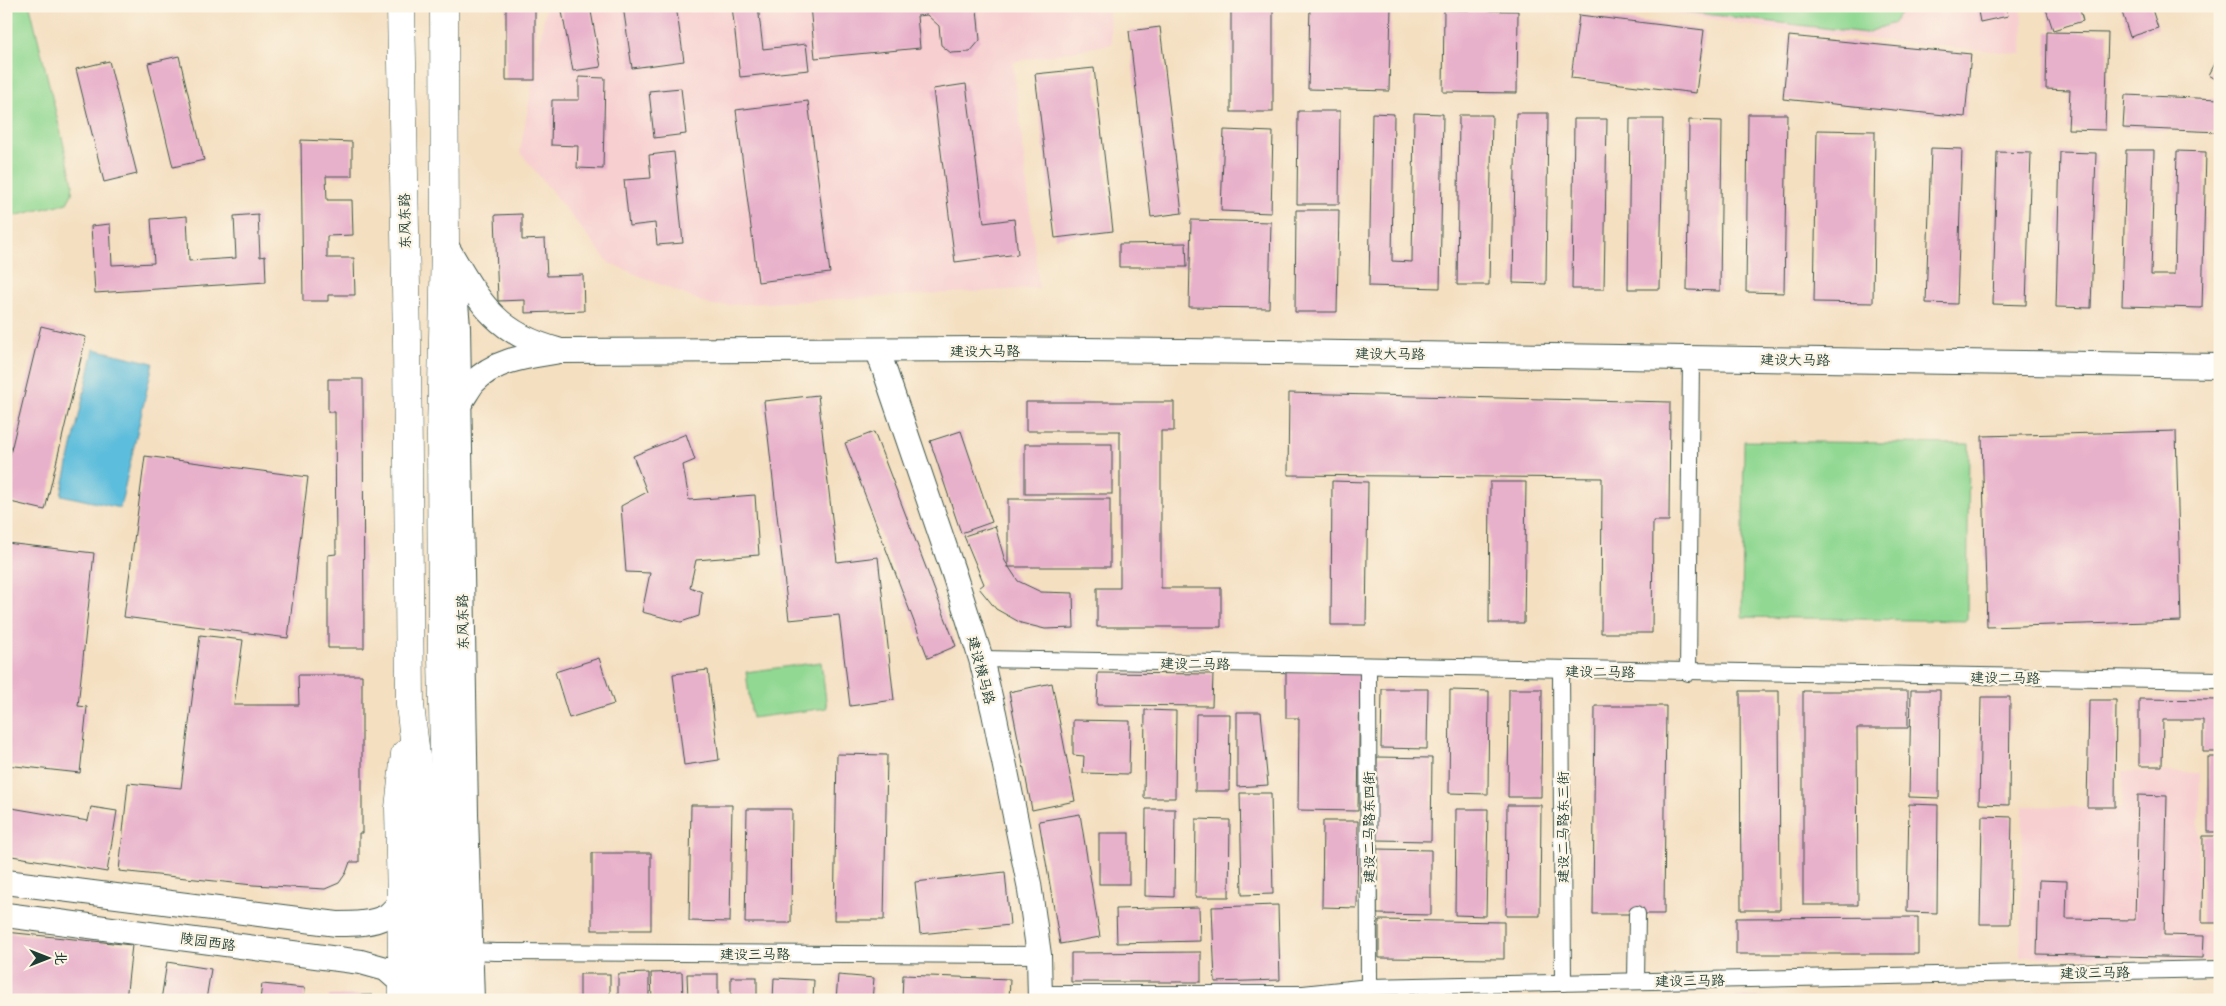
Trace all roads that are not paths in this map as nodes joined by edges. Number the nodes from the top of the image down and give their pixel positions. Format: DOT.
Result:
graph roads {
  1 [pos="401,6"];
  2 [pos="444,6"];
  3 [pos="445,244"];
  4 [pos="560,351"];
  5 [pos="878,351"];
  6 [pos="1691,358"];
  7 [pos="2220,366"];
  8 [pos="458,406"];
  9 [pos="981,659"];
  10 [pos="1368,666"];
  11 [pos="1561,670"];
  12 [pos="1688,673"];
  13 [pos="2220,680"];
  14 [pos="410,705"];
  15 [pos="6,882"];
  16 [pos="401,902"];
  17 [pos="1637,914"];
  18 [pos="6,915"];
  19 [pos="344,924"];
  20 [pos="470,951"];
  21 [pos="1039,955"];
  22 [pos="342,959"];
  23 [pos="2220,969"];
  24 [pos="1636,981"];
  25 [pos="1563,983"];
  26 [pos="1369,987"];
  27 [pos="403,992"];
  28 [pos="1040,997"];
  29 [pos="1303,997"];
  30 [pos="425,1000"];
  31 [pos="449,1000"];
  32 [pos="471,1000"];
  1 -- 14 [label="highway, 东风东路"];
  2 -- 3 [label="highway, 东风东路"];
  3 -- 4 [label="street"];
  3 -- 8 [label="main road, 东风东路"];
  3 -- 31 [label="highway, 东风东路"];
  4 -- 5 [label="street, 建设大马路"];
  4 -- 8 [label="street"];
  5 -- 6 [label="street, 建设大马路"];
  5 -- 9 [label="street, 建设横马路"];
  6 -- 7 [label="street, 建设大马路"];
  6 -- 12 [label="street"];
  8 -- 20 [label="main road, 东风东路"];
  9 -- 10 [label="street, 建设二马路"];
  9 -- 21 [label="street, 建设横马路"];
  10 -- 11 [label="street, 建设二马路"];
  10 -- 26 [label="street, 建设二马路东四街"];
  11 -- 12 [label="street, 建设二马路"];
  11 -- 25 [label="street, 建设二马路东三街"];
  12 -- 13 [label="street, 建设二马路"];
  14 -- 16 [label="highway, 东风东路"];
  14 -- 30 [label="highway, 东风东路"];
  15 -- 19 [label="street"];
  16 -- 19 [label="street"];
  16 -- 27 [label="highway, 东风东路"];
  17 -- 24 [label="street"];
  18 -- 22 [label="street, 陵园西路"];
  19 -- 22 [label="street"];
  20 -- 21 [label="street, 建设三马路"];
  20 -- 32 [label="main road, 东风东路"];
  21 -- 28 [label="street, 建设横马路"];
  22 -- 27 [label="street, 陵园西路"];
  23 -- 24 [label="street, 建设三马路"];
  24 -- 25 [label="street, 建设三马路"];
  25 -- 26 [label="street, 建设三马路"];
  26 -- 29 [label="street, 建设三马路"];
  28 -- 29 [label="street, 建设三马路"];
}
